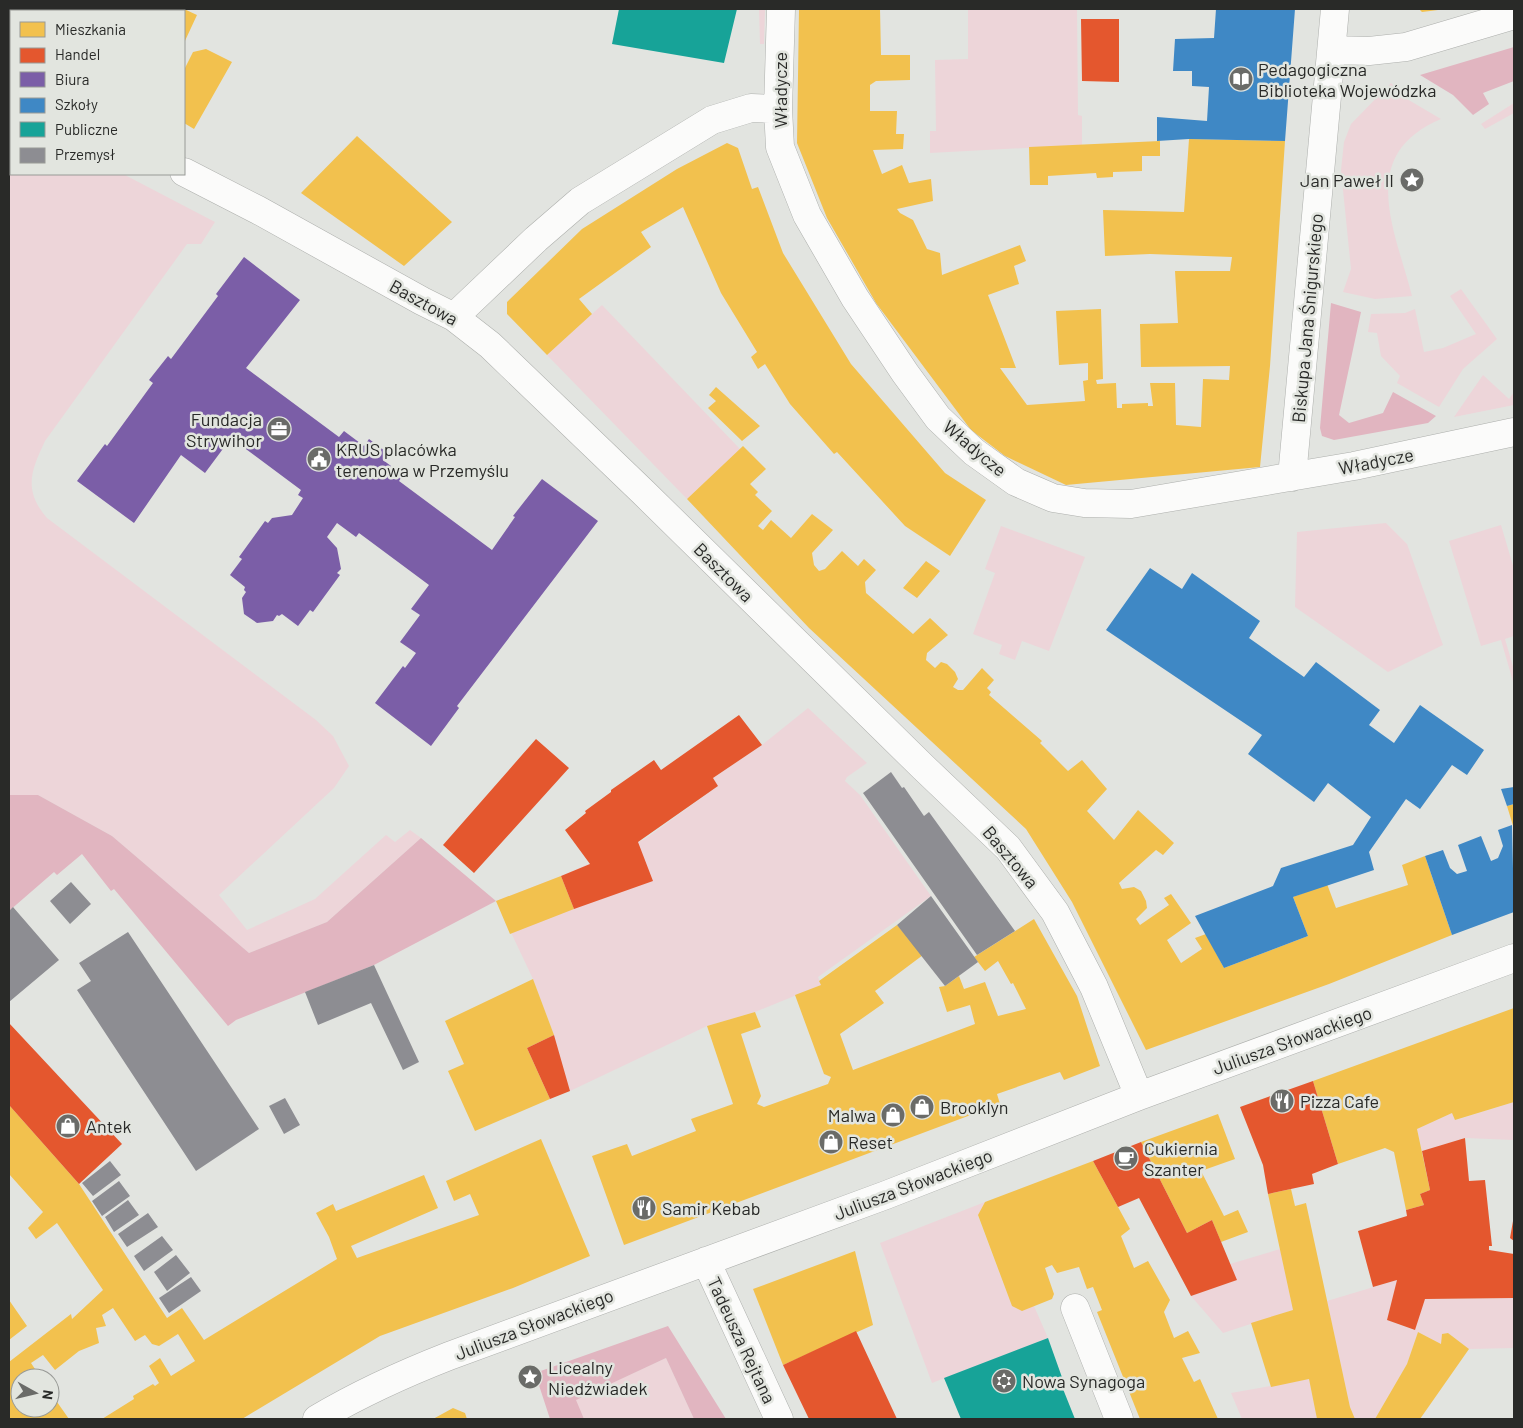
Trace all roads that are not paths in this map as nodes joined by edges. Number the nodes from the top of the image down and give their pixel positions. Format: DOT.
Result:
graph roads {
  1 [pos="781,9"];
  2 [pos="1335,9"];
  3 [pos="1514,15"];
  4 [pos="1333,50"];
  5 [pos="778,109"];
  6 [pos="185,173"];
  7 [pos="454,317"];
  8 [pos="1514,432"];
  9 [pos="1287,478"];
  10 [pos="1514,958"];
  11 [pos="1139,1096"];
  12 [pos="706,1261"];
  13 [pos="1075,1308"];
  14 [pos="317,1419"];
  15 [pos="779,1419"];
  16 [pos="1119,1419"];
  1 -- 5 [label="street, Władycze"];
  2 -- 4 [label="street, Biskupa Jana Śnigurskiego"];
  3 -- 4 [label="street"];
  4 -- 9 [label="street, Biskupa Jana Śnigurskiego"];
  5 -- 7 [label="street"];
  5 -- 9 [label="street, Władycze"];
  6 -- 7 [label="street, Basztowa"];
  7 -- 11 [label="street, Basztowa"];
  8 -- 9 [label="street, Władycze"];
  10 -- 11 [label="street, Juliusza Słowackiego"];
  11 -- 12 [label="street, Juliusza Słowackiego"];
  12 -- 14 [label="street, Juliusza Słowackiego"];
  12 -- 15 [label="street, Tadeusza Rejtana"];
  13 -- 16 [label="street"];
}
